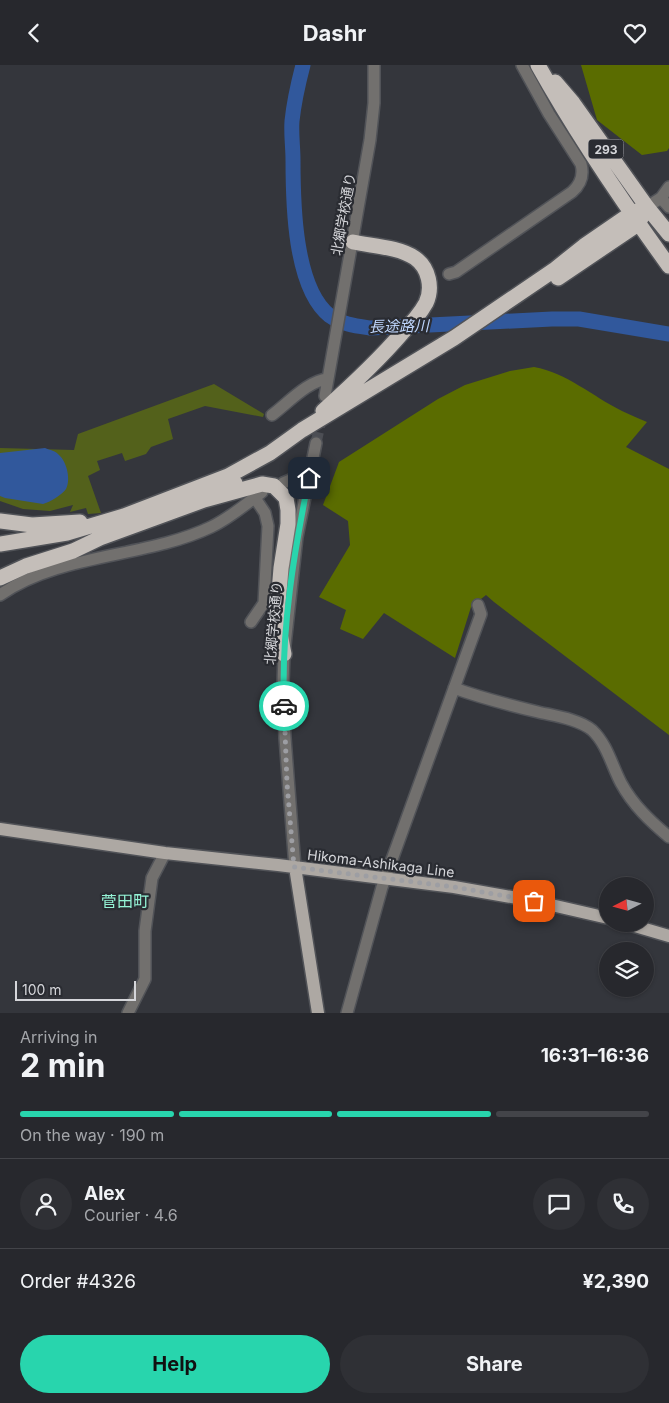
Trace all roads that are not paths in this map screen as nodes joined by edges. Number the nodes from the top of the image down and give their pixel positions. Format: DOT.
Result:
graph roads {
  1 [pos="374,65"];
  2 [pos="522,65"];
  3 [pos="538,65"];
  4 [pos="542,65"];
  5 [pos="669,187"];
  6 [pos="665,203"];
  7 [pos="647,207"];
  8 [pos="635,219"];
  9 [pos="669,234"];
  10 [pos="353,242"];
  11 [pos="669,267"];
  12 [pos="449,274"];
  13 [pos="458,340"];
  14 [pos="328,379"];
  15 [pos="325,396"];
  16 [pos="272,415"];
  17 [pos="302,431"];
  18 [pos="316,443"];
  19 [pos="309,478"];
  20 [pos="283,483"];
  21 [pos="204,500"];
  22 [pos="0,521"];
  23 [pos="107,521"];
  24 [pos="100,537"];
  25 [pos="0,544"];
  26 [pos="0,551"];
  27 [pos="0,578"];
  28 [pos="0,595"];
  29 [pos="478,605"];
  30 [pos="251,622"];
  31 [pos="284,654"];
  32 [pos="454,687"];
  33 [pos="0,829"];
  34 [pos="669,837"];
  35 [pos="165,853"];
  36 [pos="294,867"];
  37 [pos="384,879"];
  38 [pos="599,916"];
  39 [pos="654,932"];
  40 [pos="669,936"];
  41 [pos="128,1013"];
  42 [pos="318,1013"];
  43 [pos="347,1013"];
  1 -- 10 [label="street, 北郷学校通り"];
  2 -- 12 [label="street"];
  3 -- 8 [label="highway, 293"];
  4 -- 7 [label="highway, 293"];
  5 -- 6 [label="street"];
  6 -- 7 [label="street"];
  7 -- 8 [label="highway"];
  7 -- 9 [label="highway, 293"];
  8 -- 11 [label="highway, 293"];
  8 -- 13 [label="highway"];
  10 -- 14 [label="street, 北郷学校通り"];
  10 -- 17 [label="highway"];
  13 -- 17 [label="highway"];
  13 -- 21 [label="highway"];
  14 -- 15 [label="street, 北郷学校通り"];
  14 -- 16 [label="street"];
  17 -- 23 [label="highway"];
  18 -- 19 [label="street, 北郷学校通り"];
  19 -- 20 [label="street"];
  19 -- 31 [label="street, 北郷学校通り"];
  21 -- 24 [label="highway"];
  21 -- 31 [label="highway"];
  22 -- 23 [label="highway"];
  23 -- 25 [label="highway"];
  24 -- 26 [label="highway"];
  24 -- 27 [label="highway"];
  28 -- 30 [label="street"];
  29 -- 32 [label="street"];
  31 -- 36 [label="street, 北郷学校通り"];
  32 -- 34 [label="street"];
  32 -- 37 [label="street"];
  33 -- 35 [label="main road, Hikoma-Ashikaga Line"];
  35 -- 36 [label="main road, Hikoma-Ashikaga Line"];
  35 -- 41 [label="street"];
  36 -- 37 [label="main road, Hikoma-Ashikaga Line"];
  36 -- 42 [label="main road"];
  37 -- 38 [label="main road, Hikoma-Ashikaga Line"];
  37 -- 43 [label="street"];
  39 -- 40 [label="main road"];
}
